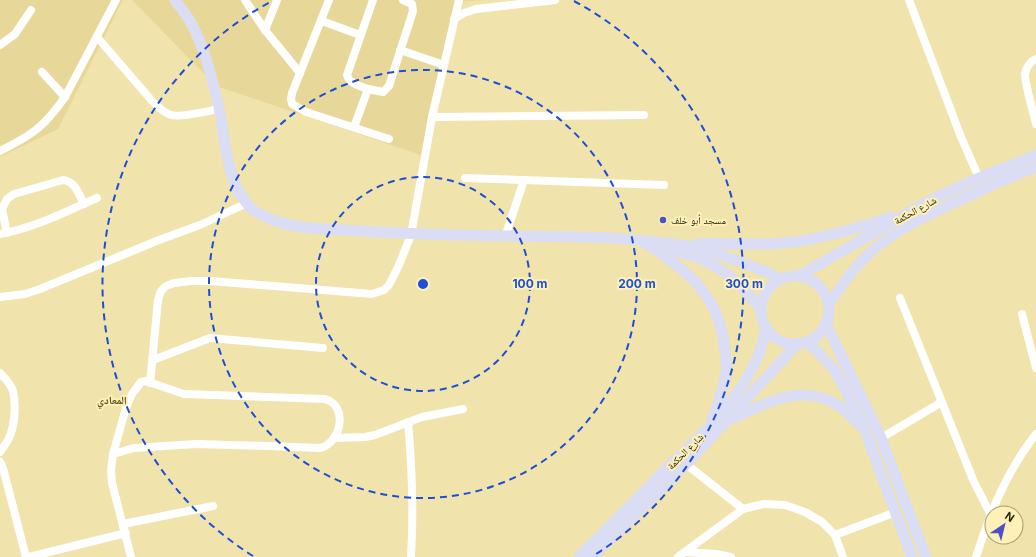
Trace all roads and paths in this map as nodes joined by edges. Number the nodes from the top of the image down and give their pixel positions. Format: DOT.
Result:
graph roads {
  1 [pos="116,0"];
  2 [pos="175,0"];
  3 [pos="246,0"];
  4 [pos="277,0"];
  5 [pos="329,0"];
  6 [pos="373,0"];
  7 [pos="403,0"];
  8 [pos="459,0"];
  9 [pos="555,0"];
  10 [pos="909,0"];
  11 [pos="31,10"];
  12 [pos="454,19"];
  13 [pos="322,21"];
  14 [pos="265,30"];
  15 [pos="360,35"];
  16 [pos="97,37"];
  17 [pos="0,45"];
  18 [pos="400,50"];
  19 [pos="1036,59"];
  20 [pos="444,65"];
  21 [pos="42,72"];
  22 [pos="300,73"];
  23 [pos="368,88"];
  24 [pos="65,97"];
  25 [pos="219,109"];
  26 [pos="644,115"];
  27 [pos="432,117"];
  28 [pos="1036,124"];
  29 [pos="354,127"];
  30 [pos="389,139"];
  31 [pos="0,151"];
  32 [pos="1036,155"];
  33 [pos="1036,167"];
  34 [pos="465,178"];
  35 [pos="979,178"];
  36 [pos="524,180"];
  37 [pos="664,185"];
  38 [pos="97,198"];
  39 [pos="247,203"];
  40 [pos="84,204"];
  41 [pos="911,211"];
  42 [pos="4,234"];
  43 [pos="411,234"];
  44 [pos="505,237"];
  45 [pos="632,240"];
  46 [pos="645,243"];
  47 [pos="672,243"];
  48 [pos="799,276"];
  49 [pos="780,279"];
  50 [pos="0,297"];
  51 [pos="900,298"];
  52 [pos="829,304"];
  53 [pos="761,309"];
  54 [pos="1022,314"];
  55 [pos="826,324"];
  56 [pos="766,327"];
  57 [pos="802,343"];
  58 [pos="322,348"];
  59 [pos="153,360"];
  60 [pos="1036,368"];
  61 [pos="0,373"];
  62 [pos="150,383"];
  63 [pos="942,402"];
  64 [pos="463,409"];
  65 [pos="728,420"];
  66 [pos="408,422"];
  67 [pos="709,427"];
  68 [pos="865,431"];
  69 [pos="1036,434"];
  70 [pos="334,438"];
  71 [pos="881,438"];
  72 [pos="0,452"];
  73 [pos="113,454"];
  74 [pos="0,462"];
  75 [pos="686,464"];
  76 [pos="986,505"];
  77 [pos="995,505"];
  78 [pos="214,506"];
  79 [pos="743,509"];
  80 [pos="896,512"];
  81 [pos="123,524"];
  82 [pos="126,533"];
  83 [pos="984,534"];
  84 [pos="835,535"];
  85 [pos="686,552"];
  86 [pos="28,557"];
  87 [pos="131,557"];
  88 [pos="411,557"];
  89 [pos="579,557"];
  90 [pos="592,557"];
  91 [pos="678,557"];
  92 [pos="731,557"];
  93 [pos="843,557"];
  94 [pos="912,557"];
  95 [pos="926,557"];
  96 [pos="976,557"];
  1 -- 16 [label="street"];
  2 -- 25 [label="street"];
  3 -- 14 [label="street"];
  4 -- 14 [label="street"];
  5 -- 13 [label="street"];
  6 -- 15 [label="street"];
  7 -- 18 [label="street"];
  8 -- 12 [label="street"];
  9 -- 12 [label="street"];
  10 -- 35 [label="street"];
  11 -- 17 [label="street"];
  12 -- 20 [label="street"];
  13 -- 15 [label="street"];
  13 -- 22 [label="street"];
  14 -- 22 [label="street"];
  15 -- 23 [label="street"];
  16 -- 24 [label="street"];
  16 -- 25 [label="street"];
  18 -- 20 [label="street"];
  18 -- 23 [label="street"];
  19 -- 28 [label="street"];
  20 -- 27 [label="street"];
  21 -- 24 [label="street"];
  22 -- 29 [label="street"];
  23 -- 29 [label="street"];
  24 -- 31 [label="street"];
  25 -- 39 [label="street"];
  26 -- 27 [label="street"];
  27 -- 43 [label="street"];
  29 -- 30 [label="street"];
  32 -- 35 [label="street, شارع الحكمة"];
  33 -- 52 [label="street, شارع الحكمة"];
  34 -- 36 [label="street"];
  35 -- 41 [label="street, شارع الحكمة"];
  36 -- 37 [label="street"];
  36 -- 44 [label="street"];
  38 -- 40 [label="street"];
  39 -- 43 [label="street"];
  39 -- 50 [label="street"];
  40 -- 42 [label="street"];
  40 -- 42 [label="street"];
  41 -- 47 [label="street"];
  41 -- 48 [label="street, شارع الحكمة"];
  43 -- 44 [label="street"];
  43 -- 59 [label="street"];
  44 -- 45 [label="street"];
  45 -- 46 [label="street"];
  45 -- 47 [label="street"];
  46 -- 53 [label="street"];
  46 -- 67 [label="street"];
  47 -- 49 [label="street"];
  48 -- 49 [label="street"];
  48 -- 52 [label="street"];
  49 -- 53 [label="street"];
  51 -- 63 [label="street"];
  52 -- 55 [label="street"];
  53 -- 56 [label="street"];
  54 -- 60 [label="street"];
  55 -- 57 [label="street"];
  55 -- 71 [label="street"];
  56 -- 57 [label="street"];
  56 -- 67 [label="street, شارع الحكمة"];
  57 -- 65 [label="street, شارع الحكمة"];
  57 -- 68 [label="street"];
  58 -- 59 [label="street"];
  59 -- 62 [label="street"];
  61 -- 72 [label="street"];
  62 -- 70 [label="street"];
  62 -- 73 [label="street"];
  63 -- 71 [label="street"];
  63 -- 76 [label="street"];
  64 -- 66 [label="street"];
  65 -- 68 [label="street"];
  65 -- 75 [label="street, شارع الحكمة"];
  66 -- 70 [label="street"];
  66 -- 88 [label="street"];
  67 -- 89 [label="street, شارع الحكمة"];
  68 -- 80 [label="street"];
  69 -- 77 [label="street"];
  70 -- 73 [label="street"];
  71 -- 95 [label="street"];
  73 -- 81 [label="street"];
  74 -- 86 [label="street"];
  75 -- 79 [label="street"];
  75 -- 90 [label="street, شارع الحكمة"];
  78 -- 81 [label="street"];
  79 -- 84 [label="street"];
  79 -- 85 [label="street"];
  80 -- 84 [label="street"];
  80 -- 94 [label="street"];
  81 -- 82 [label="street"];
  82 -- 86 [label="street"];
  82 -- 87 [label="street"];
  83 -- 96 [label="street"];
  84 -- 93 [label="street"];
  85 -- 91 [label="street"];
  85 -- 92 [label="street"];
}
